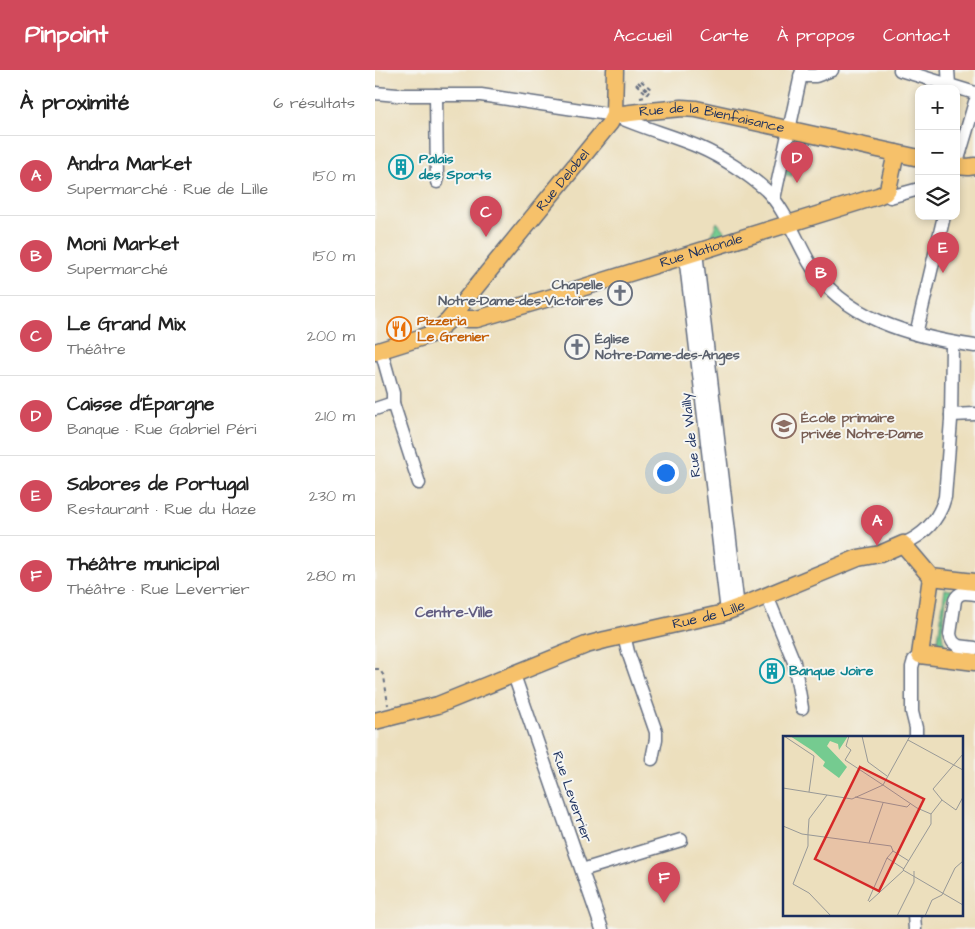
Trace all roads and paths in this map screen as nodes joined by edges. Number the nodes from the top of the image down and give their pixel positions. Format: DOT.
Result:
graph roads {
  1 [pos="615,70"];
  2 [pos="832,70"];
  3 [pos="900,70"];
  4 [pos="949,70"];
  5 [pos="801,73"];
  6 [pos="949,85"];
  7 [pos="960,89"];
  8 [pos="375,93"];
  9 [pos="648,93"];
  10 [pos="975,94"];
  11 [pos="436,95"];
  12 [pos="638,98"];
  13 [pos="975,102"];
  14 [pos="614,116"];
  15 [pos="789,130"];
  16 [pos="896,150"];
  17 [pos="960,153"];
  18 [pos="915,157"];
  19 [pos="960,166"];
  20 [pos="975,166"];
  21 [pos="437,182"];
  22 [pos="915,190"];
  23 [pos="885,193"];
  24 [pos="774,199"];
  25 [pos="943,220"];
  26 [pos="789,223"];
  27 [pos="691,253"];
  28 [pos="455,313"];
  29 [pos="916,334"];
  30 [pos="949,342"];
  31 [pos="975,346"];
  32 [pos="378,351"];
  33 [pos="393,402"];
  34 [pos="375,409"];
  35 [pos="975,414"];
  36 [pos="951,418"];
  37 [pos="419,483"];
  38 [pos="903,544"];
  39 [pos="931,577"];
  40 [pos="975,582"];
  41 [pos="975,594"];
  42 [pos="767,596"];
  43 [pos="732,610"];
  44 [pos="624,636"];
  45 [pos="975,648"];
  46 [pos="920,654"];
  47 [pos="975,662"];
  48 [pos="375,669"];
  49 [pos="514,675"];
  50 [pos="802,708"];
  51 [pos="382,719"];
  52 [pos="915,736"];
  53 [pos="652,759"];
  54 [pos="681,840"];
  55 [pos="582,870"];
  56 [pos="914,916"];
  57 [pos="602,929"];
  58 [pos="915,929"];
  1 -- 14 [label="main road"];
  2 -- 5 [label="street"];
  3 -- 6 [label="street"];
  4 -- 6 [label="street"];
  5 -- 15 [label="street"];
  7 -- 10 [label="street"];
  8 -- 11 [label="street"];
  9 -- 9 [label="path"];
  9 -- 12 [label="path"];
  11 -- 14 [label="street"];
  11 -- 21 [label="street"];
  13 -- 17 [label="street"];
  14 -- 15 [label="main road, Rue de la Bienfaisance"];
  14 -- 24 [label="street"];
  14 -- 28 [label="main road, Rue Delobel"];
  15 -- 16 [label="main road, Rue de la Bienfaisance"];
  15 -- 24 [label="street"];
  16 -- 18 [label="main road"];
  16 -- 23 [label="main road"];
  19 -- 20 [label="main road"];
  22 -- 23 [label="street"];
  23 -- 26 [label="main road, Rue Nationale"];
  24 -- 26 [label="street"];
  25 -- 29 [label="street"];
  26 -- 27 [label="main road, Rue Nationale"];
  26 -- 29 [label="street"];
  27 -- 28 [label="main road, Rue Nationale"];
  27 -- 43 [label="street, Rue de Wailly"];
  28 -- 32 [label="main road, Rue Delobel"];
  29 -- 30 [label="street"];
  30 -- 31 [label="street"];
  30 -- 36 [label="street, Rue de Lille"];
  32 -- 33 [label="street"];
  33 -- 34 [label="street"];
  33 -- 37 [label="street"];
  35 -- 36 [label="street"];
  36 -- 38 [label="street, Rue de Lille"];
  38 -- 39 [label="main road"];
  38 -- 42 [label="main road, Rue de Lille"];
  39 -- 40 [label="main road"];
  39 -- 46 [label="main road"];
  41 -- 45 [label="street"];
  42 -- 43 [label="main road, Rue de Lille"];
  42 -- 50 [label="street"];
  43 -- 44 [label="main road, Rue de Lille"];
  44 -- 49 [label="main road, Rue de Lille"];
  44 -- 53 [label="street"];
  46 -- 47 [label="main road"];
  46 -- 52 [label="street"];
  48 -- 51 [label="path"];
  49 -- 51 [label="main road, Rue de Lille"];
  49 -- 55 [label="street, Rue Leverrier"];
  54 -- 55 [label="street"];
  55 -- 57 [label="street, Rue Leverrier"];
  56 -- 58 [label="street"];
}
